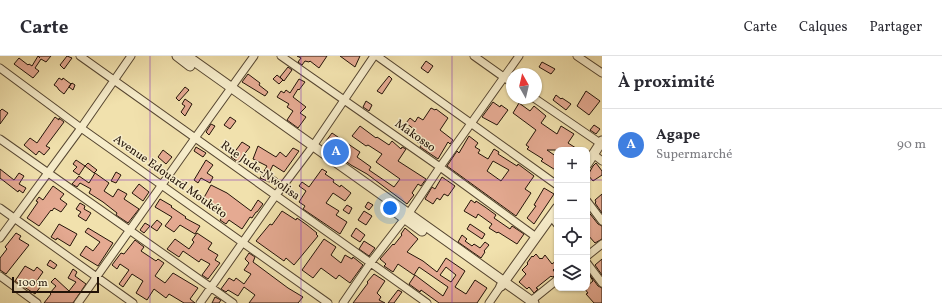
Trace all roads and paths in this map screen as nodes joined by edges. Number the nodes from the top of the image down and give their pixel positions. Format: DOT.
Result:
graph roads {
  1 [pos="80,56"];
  2 [pos="131,56"];
  3 [pos="177,56"];
  4 [pos="187,56"];
  5 [pos="254,56"];
  6 [pos="281,56"];
  7 [pos="374,56"];
  8 [pos="377,56"];
  9 [pos="474,56"];
  10 [pos="519,56"];
  11 [pos="577,56"];
  12 [pos="0,68"];
  13 [pos="602,73"];
  14 [pos="504,78"];
  15 [pos="114,81"];
  16 [pos="230,90"];
  17 [pos="344,100"];
  18 [pos="542,103"];
  19 [pos="471,123"];
  20 [pos="81,128"];
  21 [pos="195,138"];
  22 [pos="0,139"];
  23 [pos="601,142"];
  24 [pos="311,149"];
  25 [pos="593,154"];
  26 [pos="590,159"];
  27 [pos="602,161"];
  28 [pos="440,167"];
  29 [pos="48,173"];
  30 [pos="554,183"];
  31 [pos="162,185"];
  32 [pos="276,195"];
  33 [pos="590,205"];
  34 [pos="0,208"];
  35 [pos="554,212"];
  36 [pos="407,216"];
  37 [pos="551,216"];
  38 [pos="15,218"];
  39 [pos="554,220"];
  40 [pos="602,221"];
  41 [pos="129,229"];
  42 [pos="536,237"];
  43 [pos="0,238"];
  44 [pos="243,242"];
  45 [pos="602,244"];
  46 [pos="588,255"];
  47 [pos="371,262"];
  48 [pos="590,267"];
  49 [pos="0,276"];
  50 [pos="96,278"];
  51 [pos="554,282"];
  52 [pos="602,283"];
  53 [pos="502,284"];
  54 [pos="211,287"];
  55 [pos="529,302"];
  56 [pos="38,303"];
  57 [pos="78,303"];
  58 [pos="133,303"];
  59 [pos="200,303"];
  60 [pos="233,303"];
  61 [pos="328,303"];
  62 [pos="343,303"];
  63 [pos="427,303"];
  64 [pos="489,303"];
  1 -- 15 [label="street, Rue Jude-Nwolisa"];
  2 -- 15 [label="street"];
  3 -- 16 [label="street"];
  4 -- 16 [label="street"];
  5 -- 16 [label="street"];
  6 -- 17 [label="street, Makosso"];
  7 -- 17 [label="street"];
  8 -- 19 [label="street"];
  9 -- 14 [label="street"];
  10 -- 14 [label="street"];
  11 -- 13 [label="street"];
  12 -- 20 [label="street, Avenue Edouard Moukéto"];
  14 -- 19 [label="street"];
  15 -- 20 [label="street"];
  15 -- 21 [label="street, Rue Jude-Nwolisa"];
  16 -- 21 [label="street"];
  16 -- 24 [label="street"];
  17 -- 24 [label="street"];
  17 -- 28 [label="street, Makosso"];
  18 -- 23 [label="street"];
  19 -- 28 [label="street"];
  19 -- 30 [label="street"];
  20 -- 29 [label="street"];
  20 -- 31 [label="street, Avenue Edouard Moukéto"];
  21 -- 31 [label="street"];
  21 -- 32 [label="street, Rue Jude-Nwolisa"];
  22 -- 29 [label="street"];
  23 -- 25 [label="street"];
  24 -- 32 [label="street"];
  24 -- 36 [label="street"];
  25 -- 26 [label="street"];
  25 -- 27 [label="street"];
  28 -- 36 [label="street"];
  28 -- 42 [label="street, Makosso"];
  29 -- 38 [label="street"];
  29 -- 41 [label="street"];
  31 -- 41 [label="street"];
  31 -- 44 [label="street, Avenue Edouard Moukéto"];
  32 -- 44 [label="street"];
  32 -- 47 [label="street, Rue Jude-Nwolisa"];
  33 -- 40 [label="street"];
  34 -- 38 [label="street"];
  35 -- 37 [label="street"];
  36 -- 47 [label="street"];
  36 -- 53 [label="street"];
  37 -- 39 [label="street"];
  37 -- 42 [label="street"];
  38 -- 43 [label="street"];
  38 -- 50 [label="street"];
  41 -- 50 [label="street"];
  41 -- 54 [label="street"];
  42 -- 53 [label="street"];
  44 -- 54 [label="street"];
  44 -- 61 [label="street, Avenue Edouard Moukéto"];
  45 -- 46 [label="street"];
  47 -- 62 [label="street"];
  47 -- 63 [label="street, Rue Jude-Nwolisa"];
  48 -- 52 [label="street"];
  49 -- 56 [label="street"];
  50 -- 57 [label="street"];
  50 -- 58 [label="street"];
  51 -- 55 [label="street"];
  53 -- 55 [label="street"];
  53 -- 64 [label="street"];
  54 -- 59 [label="street"];
  54 -- 60 [label="street"];
}
